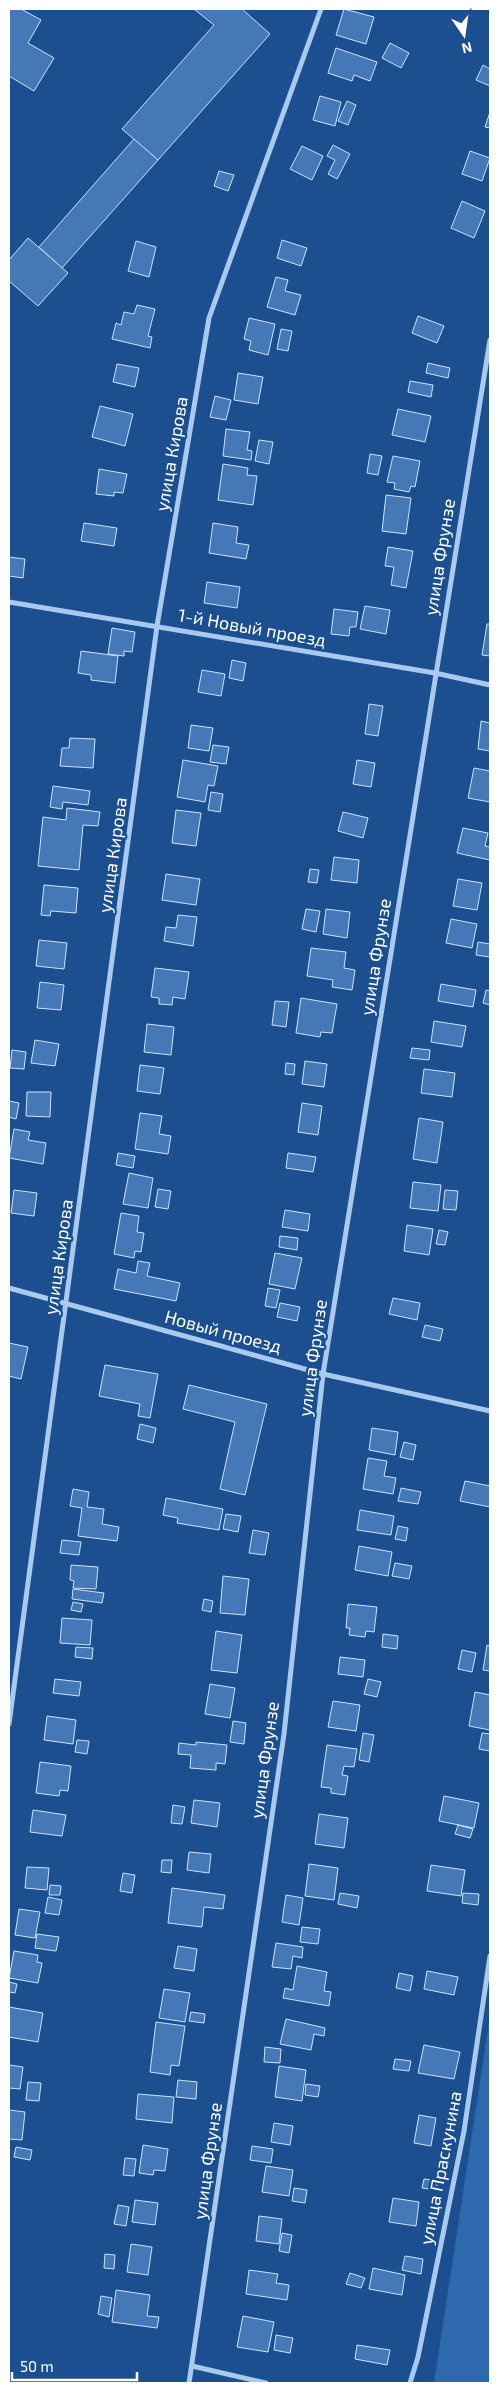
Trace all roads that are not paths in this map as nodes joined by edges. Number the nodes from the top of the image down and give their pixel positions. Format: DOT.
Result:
graph roads {
  1 [pos="321,9"];
  2 [pos="490,340"];
  3 [pos="9,602"];
  4 [pos="157,626"];
  5 [pos="435,673"];
  6 [pos="490,685"];
  7 [pos="9,1288"];
  8 [pos="67,1303"];
  9 [pos="323,1374"];
  10 [pos="490,1411"];
  11 [pos="9,1724"];
  12 [pos="490,1956"];
  13 [pos="192,2366"];
  14 [pos="189,2383"];
  15 [pos="266,2383"];
  16 [pos="410,2383"];
  1 -- 4 [label="street, улица Кирова"];
  2 -- 5 [label="street, улица Фрунзе"];
  3 -- 4 [label="street, 1-й Новый проезд"];
  4 -- 5 [label="street, 1-й Новый проезд"];
  4 -- 8 [label="street, улица Кирова"];
  5 -- 6 [label="street, 1-й Новый проезд"];
  5 -- 9 [label="street, улица Фрунзе"];
  7 -- 8 [label="street, Новый проезд"];
  8 -- 9 [label="street, Новый проезд"];
  8 -- 11 [label="street, улица Кирова"];
  9 -- 10 [label="street, Новый проезд"];
  9 -- 13 [label="street, улица Фрунзе"];
  12 -- 16 [label="street, улица Праскунина"];
  13 -- 14 [label="street, улица Фрунзе"];
  13 -- 15 [label="street"];
}
